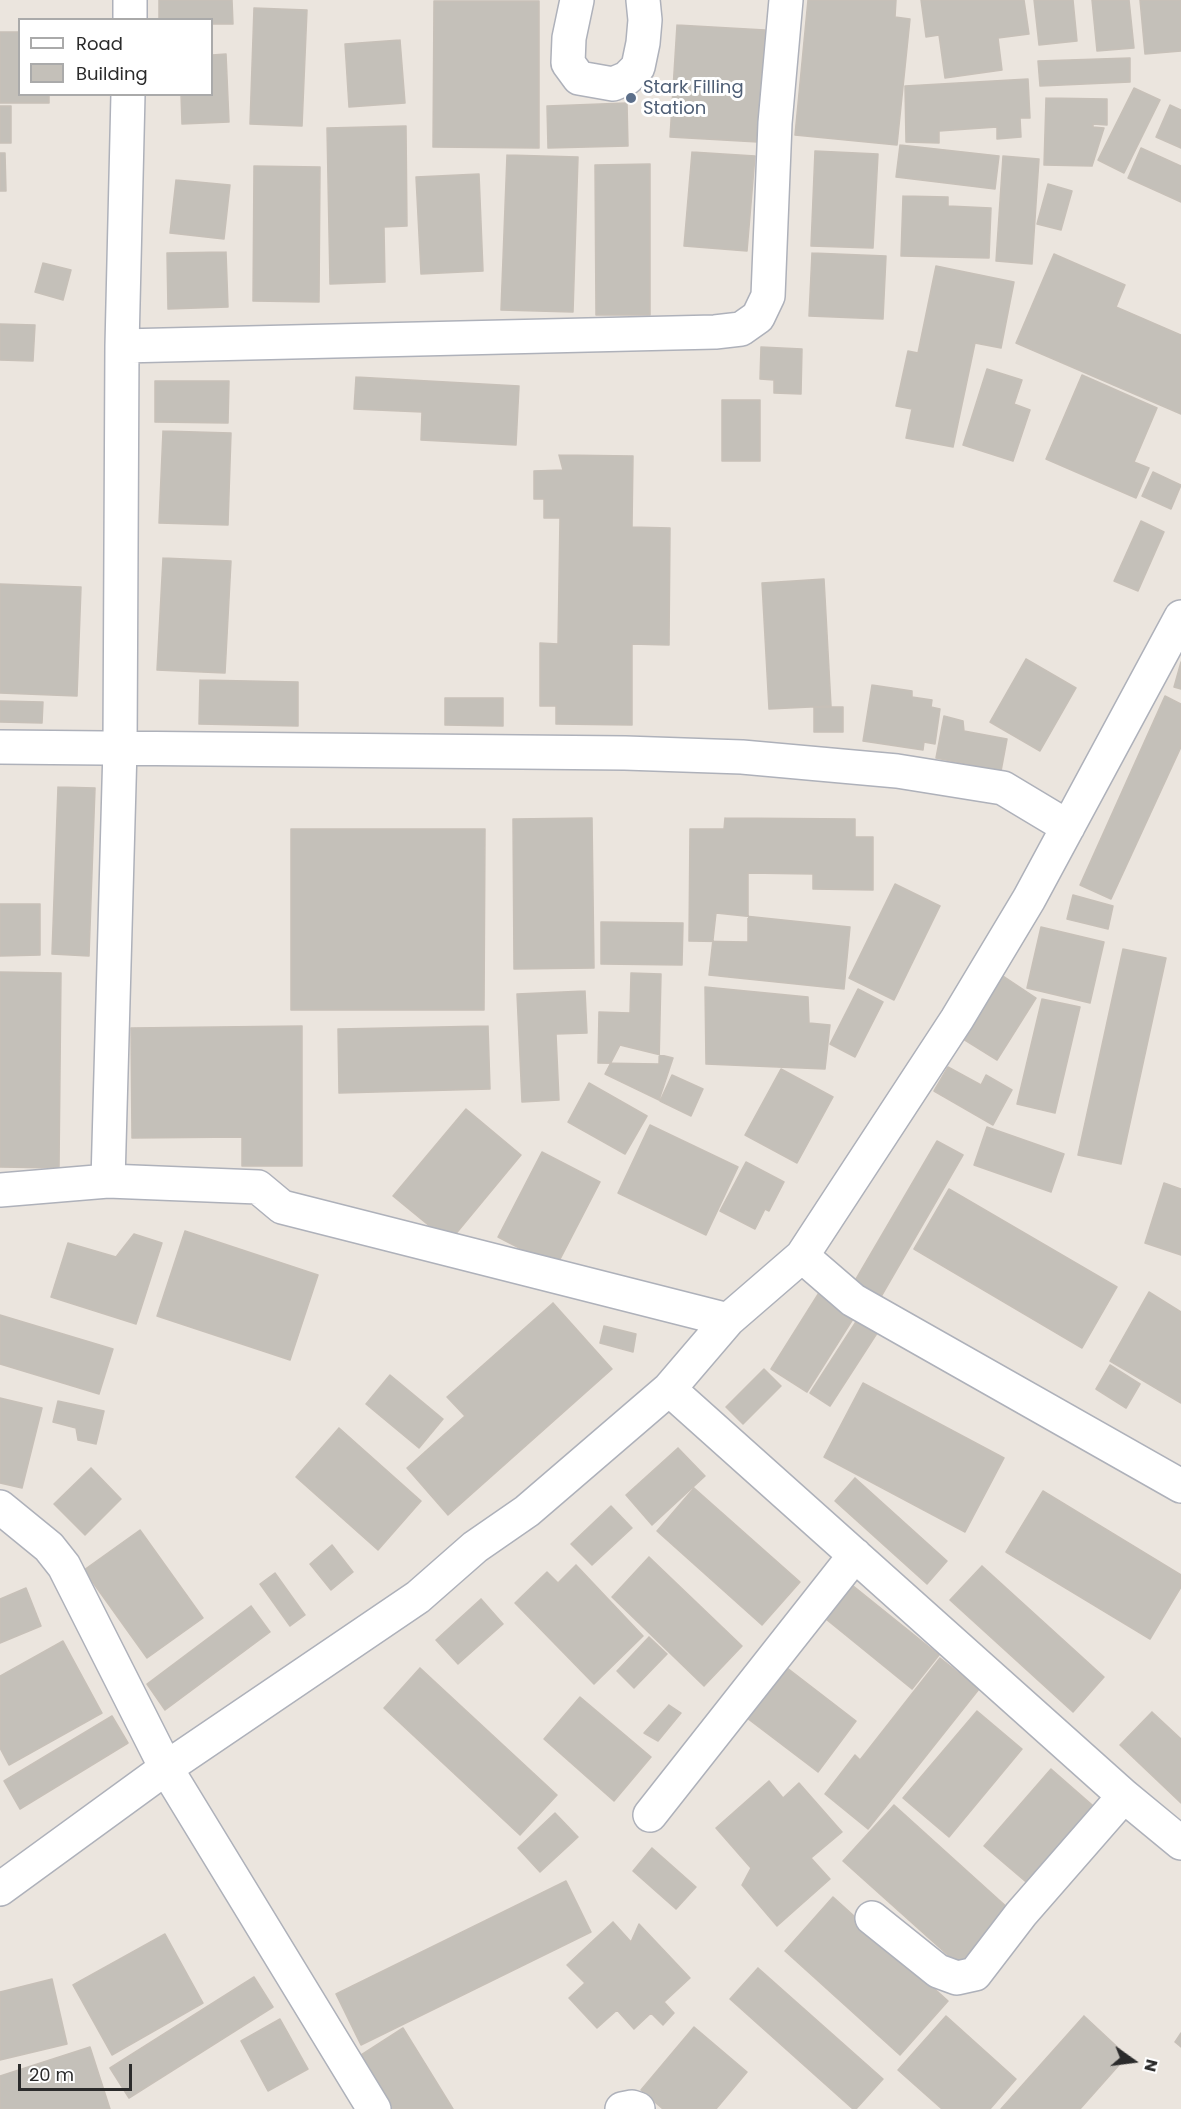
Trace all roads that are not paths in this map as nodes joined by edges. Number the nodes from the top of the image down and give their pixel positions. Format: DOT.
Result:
graph roads {
  1 [pos="130,0"];
  2 [pos="577,0"];
  3 [pos="643,0"];
  4 [pos="786,0"];
  5 [pos="130,18"];
  6 [pos="128,96"];
  7 [pos="122,346"];
  8 [pos="1181,617"];
  9 [pos="0,747"];
  10 [pos="120,748"];
  11 [pos="1068,827"];
  12 [pos="108,1180"];
  13 [pos="0,1190"];
  14 [pos="802,1256"];
  15 [pos="728,1320"];
  16 [pos="669,1389"];
  17 [pos="1181,1486"];
  18 [pos="0,1507"];
  19 [pos="855,1555"];
  20 [pos="166,1768"];
  21 [pos="1124,1796"];
  22 [pos="650,1815"];
  23 [pos="1181,1843"];
  24 [pos="0,1889"];
  25 [pos="872,1918"];
  26 [pos="375,2109"];
  27 [pos="622,2109"];
  28 [pos="638,2109"];
  1 -- 5 [label="street"];
  2 -- 3 [label="street"];
  4 -- 7 [label="street"];
  6 -- 7 [label="street"];
  7 -- 10 [label="street"];
  8 -- 11 [label="street"];
  9 -- 10 [label="street"];
  10 -- 11 [label="street"];
  10 -- 12 [label="street"];
  11 -- 14 [label="street"];
  12 -- 13 [label="street"];
  12 -- 15 [label="street"];
  14 -- 15 [label="street"];
  14 -- 17 [label="street"];
  15 -- 16 [label="street"];
  16 -- 19 [label="street"];
  16 -- 20 [label="street"];
  18 -- 20 [label="street"];
  19 -- 21 [label="street"];
  19 -- 22 [label="street"];
  20 -- 24 [label="street"];
  20 -- 26 [label="street"];
  21 -- 23 [label="street"];
  21 -- 25 [label="street"];
  27 -- 28 [label="street"];
}
